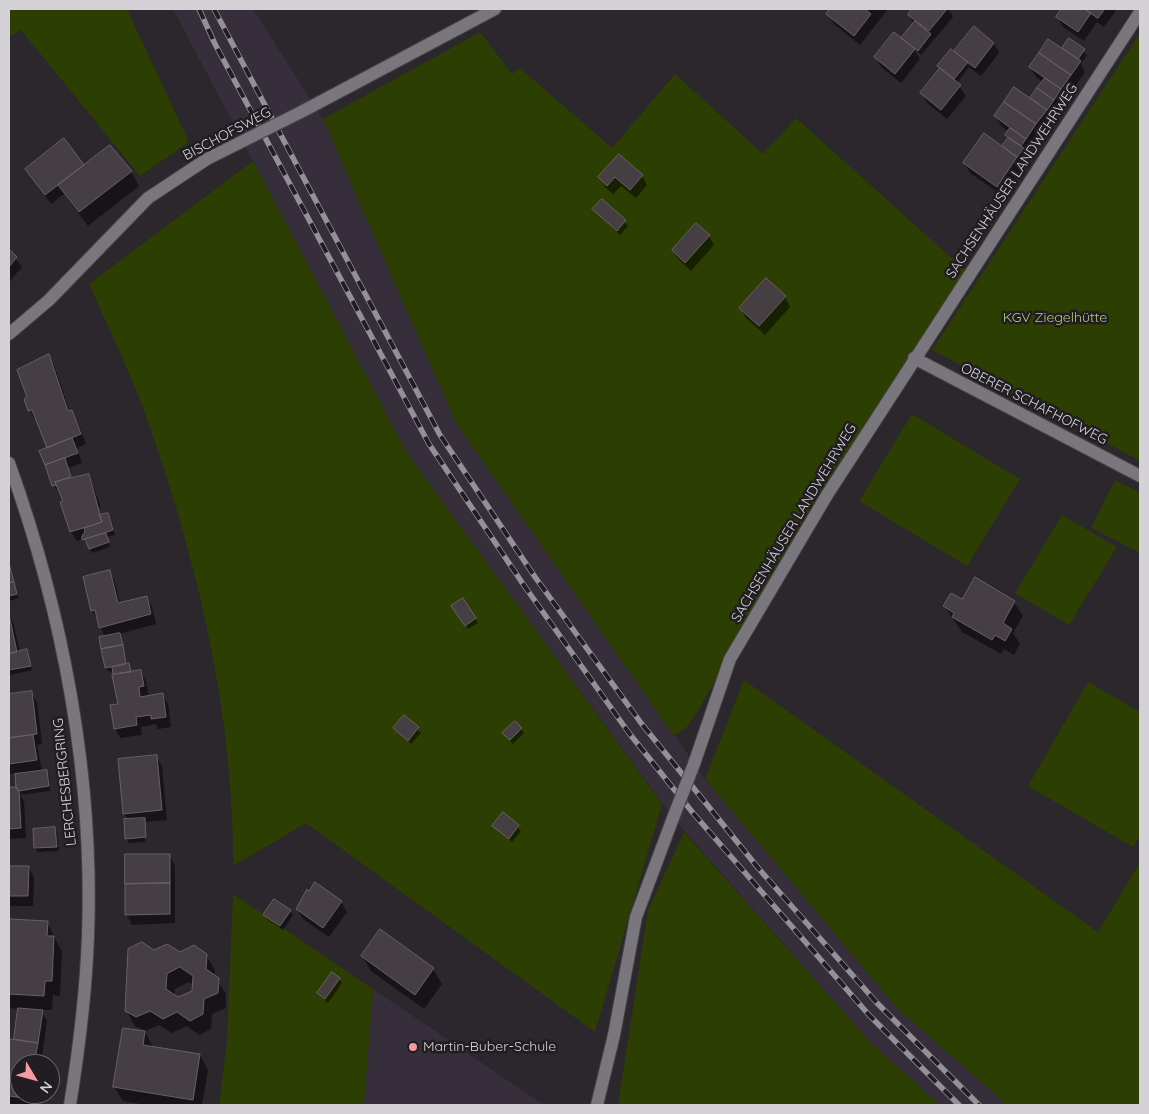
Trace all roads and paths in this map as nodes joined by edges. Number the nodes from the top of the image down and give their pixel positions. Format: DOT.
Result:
graph roads {
  1 [pos="495,9"];
  2 [pos="1140,12"];
  3 [pos="9,334"];
  4 [pos="914,358"];
  5 [pos="9,463"];
  6 [pos="1140,476"];
  7 [pos="70,1105"];
  8 [pos="597,1105"];
  1 -- 3 [label="street, BISCHOFSWEG, bridge"];
  2 -- 4 [label="street, SACHSENHÄUSER LANDWEHRWEG"];
  4 -- 6 [label="street, OBERER SCHAFHOFWEG"];
  4 -- 8 [label="street, SACHSENHÄUSER LANDWEHRWEG, bridge"];
  5 -- 7 [label="street, LERCHESBERGRING"];
}
